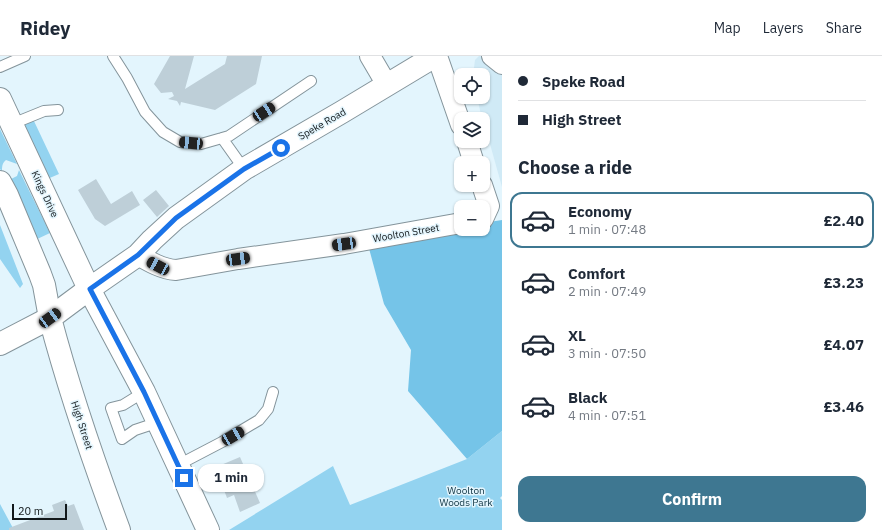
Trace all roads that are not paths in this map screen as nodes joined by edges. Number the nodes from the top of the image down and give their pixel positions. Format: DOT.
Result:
graph roads {
  1 [pos="25,56"];
  2 [pos="113,56"];
  3 [pos="370,56"];
  4 [pos="436,56"];
  5 [pos="492,56"];
  6 [pos="502,64"];
  7 [pos="0,67"];
  8 [pos="311,81"];
  9 [pos="387,84"];
  10 [pos="0,99"];
  11 [pos="58,110"];
  12 [pos="456,112"];
  13 [pos="12,124"];
  14 [pos="222,138"];
  15 [pos="244,169"];
  16 [pos="0,182"];
  17 [pos="454,224"];
  18 [pos="138,255"];
  19 [pos="90,289"];
  20 [pos="50,318"];
  21 [pos="0,344"];
  22 [pos="144,392"];
  23 [pos="273,392"];
  24 [pos="159,422"];
  25 [pos="178,465"];
  26 [pos="119,530"];
  27 [pos="208,530"];
  1 -- 7 [label="lane"];
  2 -- 14 [label="lane"];
  3 -- 9 [label="street"];
  4 -- 9 [label="street, Speke Road"];
  4 -- 12 [label="street"];
  5 -- 6 [label="street"];
  8 -- 14 [label="lane"];
  9 -- 15 [label="street, Speke Road"];
  10 -- 13 [label="street, Kings Drive"];
  11 -- 13 [label="lane"];
  13 -- 19 [label="street, Kings Drive"];
  14 -- 15 [label="lane"];
  15 -- 18 [label="street, Speke Road"];
  16 -- 20 [label="street"];
  17 -- 18 [label="street, Woolton Street"];
  18 -- 19 [label="street"];
  19 -- 20 [label="street"];
  19 -- 22 [label="street"];
  20 -- 21 [label="street"];
  20 -- 26 [label="street, High Street"];
  22 -- 24 [label="street"];
  22 -- 24 [label="lane"];
  23 -- 25 [label="lane"];
  24 -- 25 [label="street"];
  25 -- 27 [label="street"];
}
